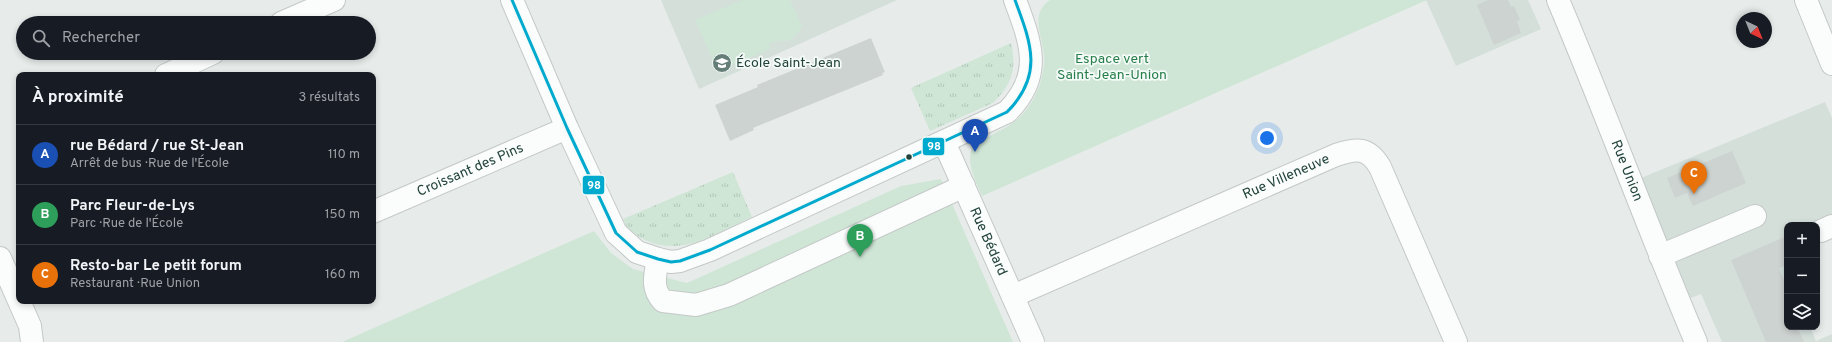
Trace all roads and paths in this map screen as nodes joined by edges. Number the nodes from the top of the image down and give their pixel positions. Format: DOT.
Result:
graph roads {
  1 [pos="334,0"];
  2 [pos="512,0"];
  3 [pos="1558,0"];
  4 [pos="1806,0"];
  5 [pos="1019,1"];
  6 [pos="297,16"];
  7 [pos="198,60"];
  8 [pos="1832,64"];
  9 [pos="172,72"];
  10 [pos="568,128"];
  11 [pos="944,142"];
  12 [pos="964,186"];
  13 [pos="376,211"];
  14 [pos="1755,216"];
  15 [pos="1660,256"];
  16 [pos="0,258"];
  17 [pos="658,259"];
  18 [pos="16,295"];
  19 [pos="1013,296"];
  20 [pos="20,304"];
  21 [pos="1452,341"];
  22 [pos="32,342"];
  23 [pos="1033,342"];
  24 [pos="1696,342"];
  1 -- 6 [label="street"];
  2 -- 10 [label="street"];
  3 -- 15 [label="street, Rue Union"];
  4 -- 8 [label="street"];
  5 -- 11 [label="street"];
  7 -- 9 [label="street"];
  10 -- 13 [label="street, Croissant des Pins"];
  10 -- 17 [label="street"];
  11 -- 12 [label="street, Rue Bédard"];
  11 -- 17 [label="street"];
  12 -- 17 [label="street"];
  12 -- 19 [label="street, Rue Bédard"];
  14 -- 15 [label="street"];
  15 -- 24 [label="street, Rue Union"];
  16 -- 18 [label="street"];
  19 -- 21 [label="street, Rue Villeneuve"];
  19 -- 23 [label="street, Rue Bédard"];
  20 -- 22 [label="street"];
}
